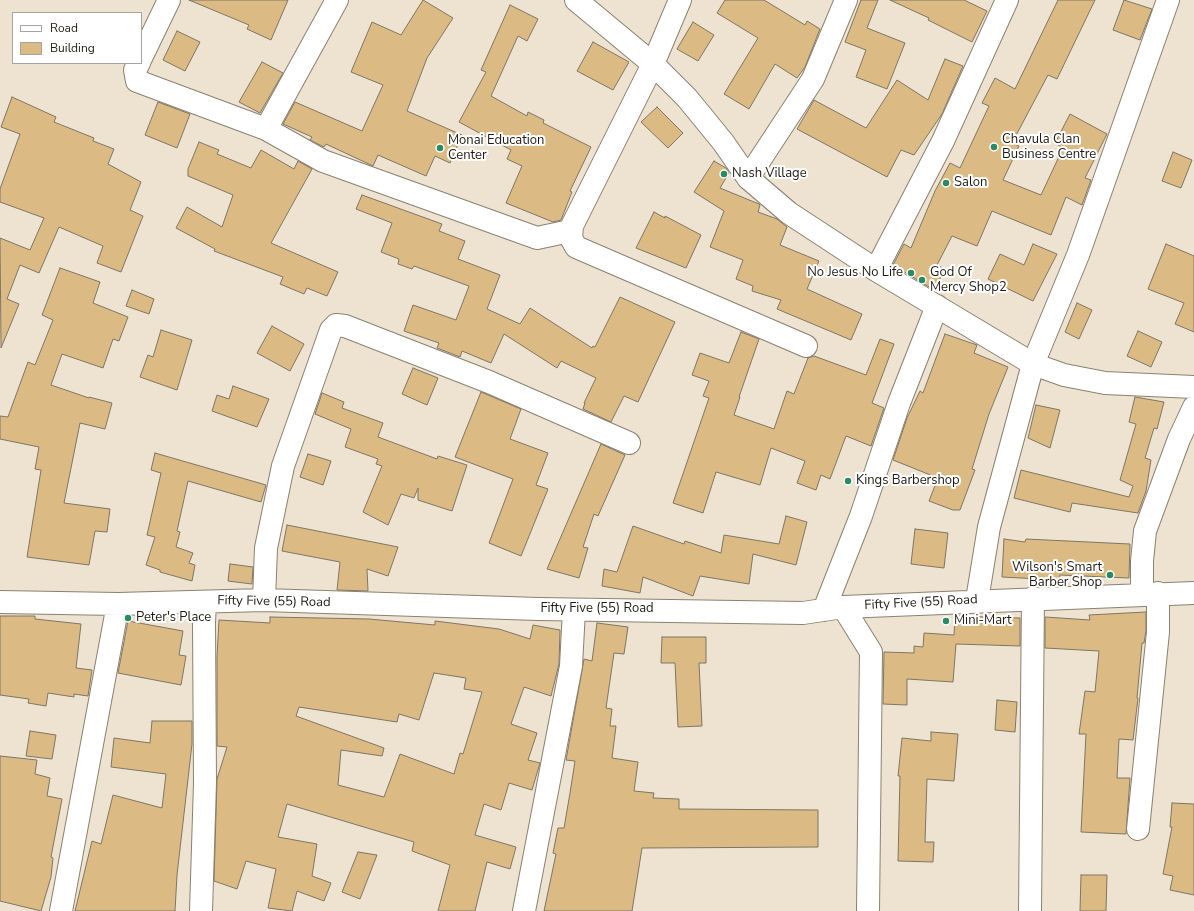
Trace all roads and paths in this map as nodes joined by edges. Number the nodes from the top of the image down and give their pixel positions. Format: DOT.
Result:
graph roads {
  1 [pos="169,0"];
  2 [pos="336,0"];
  3 [pos="576,0"];
  4 [pos="680,0"];
  5 [pos="846,0"];
  6 [pos="1007,0"];
  7 [pos="1168,0"];
  8 [pos="142,56"];
  9 [pos="139,64"];
  10 [pos="653,64"];
  11 [pos="266,129"];
  12 [pos="748,178"];
  13 [pos="570,231"];
  14 [pos="876,270"];
  15 [pos="937,306"];
  16 [pos="806,346"];
  17 [pos="1033,364"];
  18 [pos="1194,387"];
  19 [pos="1194,407"];
  20 [pos="629,443"];
  21 [pos="1194,593"];
  22 [pos="1150,594"];
  23 [pos="1033,598"];
  24 [pos="264,600"];
  25 [pos="977,600"];
  26 [pos="0,602"];
  27 [pos="205,602"];
  28 [pos="118,604"];
  29 [pos="833,608"];
  30 [pos="574,610"];
  31 [pos="1138,829"];
  32 [pos="61,911"];
  33 [pos="200,911"];
  34 [pos="524,911"];
  35 [pos="868,911"];
  36 [pos="1030,911"];
  1 -- 8 [label="street"];
  2 -- 11 [label="street"];
  3 -- 10 [label="street"];
  4 -- 10 [label="street"];
  5 -- 12 [label="street"];
  6 -- 14 [label="street"];
  7 -- 17 [label="street"];
  9 -- 11 [label="street"];
  10 -- 12 [label="street"];
  10 -- 13 [label="street"];
  11 -- 13 [label="street"];
  12 -- 14 [label="street"];
  13 -- 16 [label="street"];
  14 -- 15 [label="street"];
  15 -- 17 [label="street"];
  15 -- 29 [label="street"];
  17 -- 18 [label="street"];
  17 -- 25 [label="street"];
  19 -- 22 [label="street"];
  20 -- 24 [label="street"];
  21 -- 22 [label="street, Fifty Five (55) Road"];
  22 -- 23 [label="street, Fifty Five (55) Road"];
  22 -- 31 [label="street"];
  23 -- 25 [label="street, Fifty Five (55) Road"];
  23 -- 36 [label="street"];
  24 -- 27 [label="street, Fifty Five (55) Road"];
  24 -- 30 [label="street, Fifty Five (55) Road"];
  25 -- 29 [label="street, Fifty Five (55) Road"];
  26 -- 28 [label="street, Fifty Five (55) Road"];
  27 -- 28 [label="street, Fifty Five (55) Road"];
  27 -- 33 [label="street"];
  28 -- 32 [label="street"];
  29 -- 30 [label="street, Fifty Five (55) Road"];
  29 -- 35 [label="street"];
  30 -- 34 [label="street"];
}
